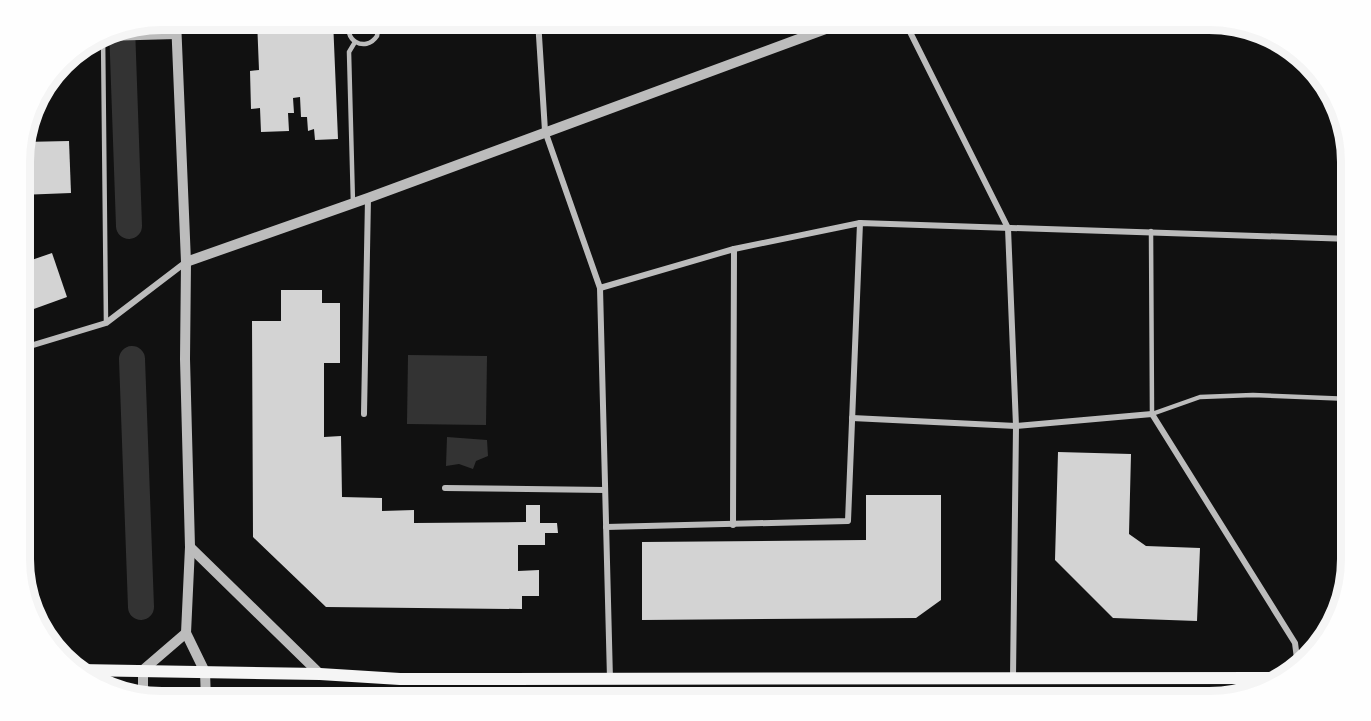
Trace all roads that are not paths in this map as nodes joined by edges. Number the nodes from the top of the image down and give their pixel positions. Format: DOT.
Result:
graph roads {
  1 [pos="176,30"];
  2 [pos="349,30"];
  3 [pos="379,30"];
  4 [pos="538,30"];
  5 [pos="823,30"];
  6 [pos="909,30"];
  7 [pos="125,36"];
  8 [pos="176,36"];
  9 [pos="355,42"];
  10 [pos="103,44"];
  11 [pos="545,131"];
  12 [pos="368,198"];
  13 [pos="353,204"];
  14 [pos="860,223"];
  15 [pos="1008,228"];
  16 [pos="1151,231"];
  17 [pos="1341,239"];
  18 [pos="734,249"];
  19 [pos="186,262"];
  20 [pos="600,288"];
  21 [pos="106,323"];
  22 [pos="30,346"];
  23 [pos="1341,399"];
  24 [pos="364,414"];
  25 [pos="1152,414"];
  26 [pos="852,418"];
  27 [pos="1016,426"];
  28 [pos="445,488"];
  29 [pos="605,490"];
  30 [pos="734,525"];
  31 [pos="606,528"];
  32 [pos="190,547"];
  33 [pos="186,633"];
  34 [pos="1297,657"];
  35 [pos="91,670"];
  36 [pos="143,670"];
  37 [pos="205,672"];
  38 [pos="320,674"];
  39 [pos="1264,678"];
  40 [pos="610,679"];
  41 [pos="1013,680"];
  42 [pos="143,690"];
  43 [pos="206,691"];
  1 -- 8 [label="street"];
  2 -- 9 [label="lane"];
  3 -- 9 [label="lane"];
  4 -- 11 [label="street"];
  5 -- 11 [label="street"];
  6 -- 15 [label="street"];
  7 -- 8 [label="street"];
  8 -- 19 [label="street"];
  9 -- 13 [label="lane"];
  10 -- 21 [label="lane"];
  11 -- 12 [label="street"];
  11 -- 20 [label="street"];
  12 -- 13 [label="street"];
  12 -- 24 [label="street"];
  13 -- 19 [label="street"];
  14 -- 15 [label="street"];
  14 -- 18 [label="street"];
  14 -- 26 [label="street"];
  15 -- 16 [label="street"];
  15 -- 27 [label="street"];
  16 -- 17 [label="street"];
  16 -- 25 [label="lane"];
  18 -- 20 [label="street"];
  18 -- 30 [label="street"];
  19 -- 21 [label="street"];
  19 -- 32 [label="street"];
  20 -- 29 [label="street"];
  21 -- 22 [label="street"];
  23 -- 25 [label="lane"];
  25 -- 27 [label="street"];
  25 -- 34 [label="street"];
  26 -- 27 [label="street"];
  26 -- 30 [label="street"];
  27 -- 41 [label="street"];
  28 -- 29 [label="street"];
  29 -- 31 [label="street"];
  30 -- 31 [label="street"];
  31 -- 40 [label="street"];
  32 -- 33 [label="street"];
  32 -- 38 [label="street"];
  33 -- 36 [label="street"];
  33 -- 37 [label="street"];
  35 -- 36 [label="main road"];
  36 -- 37 [label="main road"];
  36 -- 42 [label="street"];
  37 -- 38 [label="main road"];
  37 -- 43 [label="street"];
  38 -- 40 [label="main road"];
  39 -- 41 [label="main road"];
  40 -- 41 [label="main road"];
}
